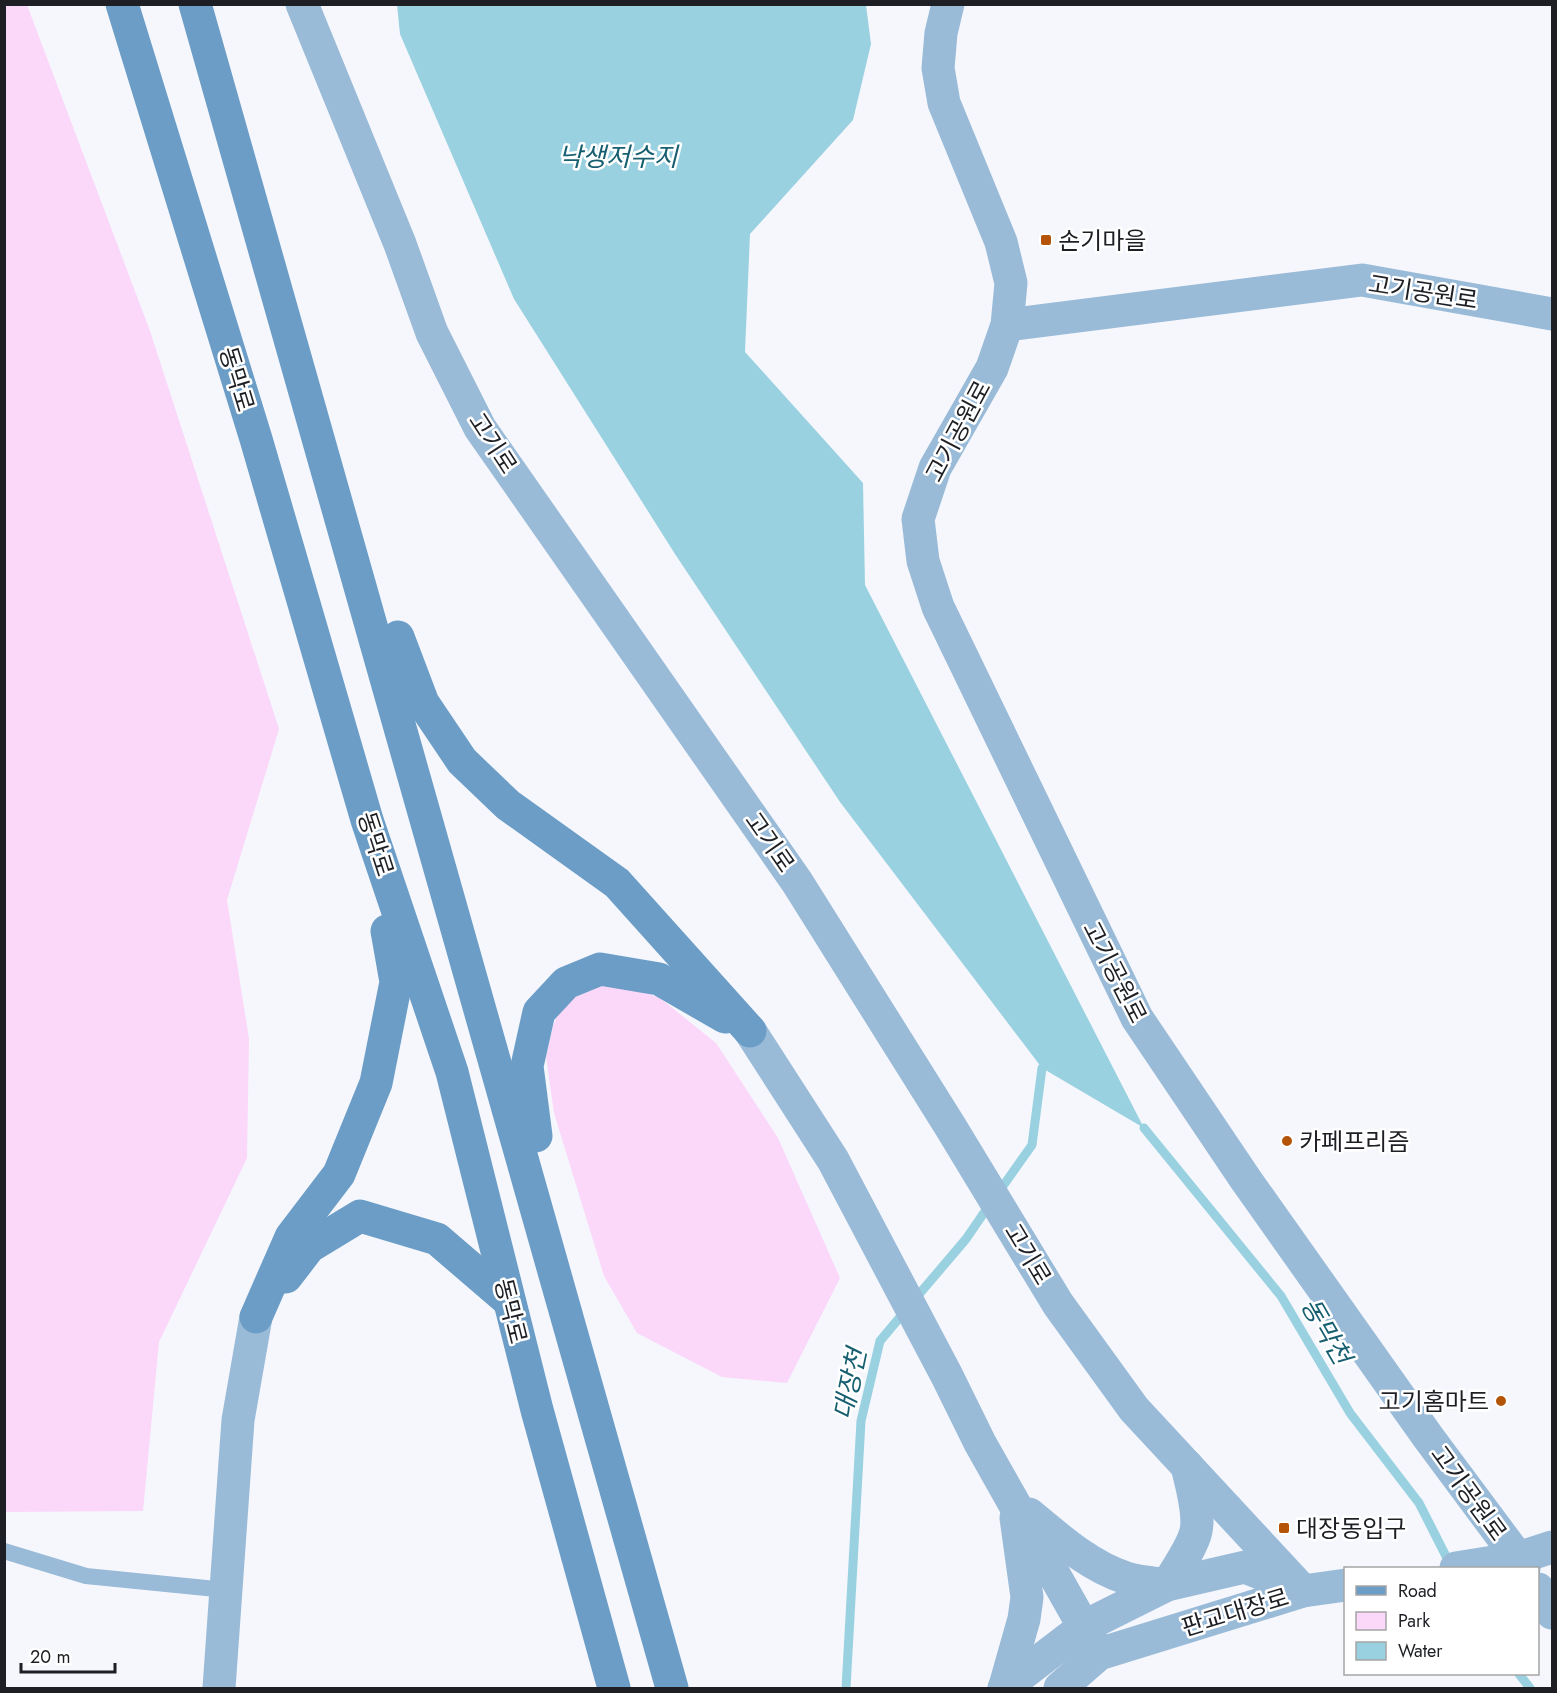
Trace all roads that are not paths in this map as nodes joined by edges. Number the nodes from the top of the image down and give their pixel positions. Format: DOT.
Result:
graph roads {
  1 [pos="122,4"];
  2 [pos="195,4"];
  3 [pos="302,4"];
  4 [pos="948,4"];
  5 [pos="1552,314"];
  6 [pos="1007,325"];
  7 [pos="321,436"];
  8 [pos="367,820"];
  9 [pos="750,1031"];
  10 [pos="548,1239"];
  11 [pos="508,1300"];
  12 [pos="256,1317"];
  13 [pos="1187,1466"];
  14 [pos="1014,1502"];
  15 [pos="1552,1547"];
  16 [pos="4,1551"];
  17 [pos="1513,1563"];
  18 [pos="1475,1567"];
  19 [pos="1167,1585"];
  20 [pos="1344,1585"];
  21 [pos="226,1590"];
  22 [pos="1304,1591"];
  23 [pos="1539,1591"];
  24 [pos="1552,1613"];
  25 [pos="1092,1640"];
  26 [pos="1004,1687"];
  27 [pos="219,1689"];
  28 [pos="614,1689"];
  29 [pos="672,1689"];
  30 [pos="1060,1689"];
  1 -- 8 [label="main road, 동막로"];
  2 -- 7 [label="main road"];
  3 -- 13 [label="street, 고기로"];
  4 -- 6 [label="street, 고기공원로"];
  5 -- 6 [label="street, 고기공원로"];
  6 -- 17 [label="street, 고기공원로"];
  7 -- 9 [label="main road"];
  7 -- 10 [label="main road"];
  8 -- 11 [label="main road, 동막로"];
  8 -- 12 [label="main road"];
  9 -- 10 [label="main road"];
  9 -- 14 [label="street"];
  10 -- 29 [label="main road"];
  11 -- 12 [label="main road"];
  11 -- 28 [label="main road, 동막로"];
  12 -- 21 [label="street"];
  13 -- 19 [label="street"];
  13 -- 22 [label="street, 고기로"];
  14 -- 19 [label="street"];
  14 -- 25 [label="street"];
  14 -- 26 [label="street"];
  15 -- 17 [label="street"];
  16 -- 21 [label="lane"];
  17 -- 18 [label="street"];
  19 -- 22 [label="street, 판교대장로"];
  19 -- 25 [label="street, 판교대장로"];
  20 -- 22 [label="street"];
  21 -- 27 [label="street"];
  22 -- 25 [label="street, 판교대장로"];
  23 -- 24 [label="street"];
  25 -- 26 [label="street, 판교대장로"];
  25 -- 30 [label="street, 판교대장로"];
}
